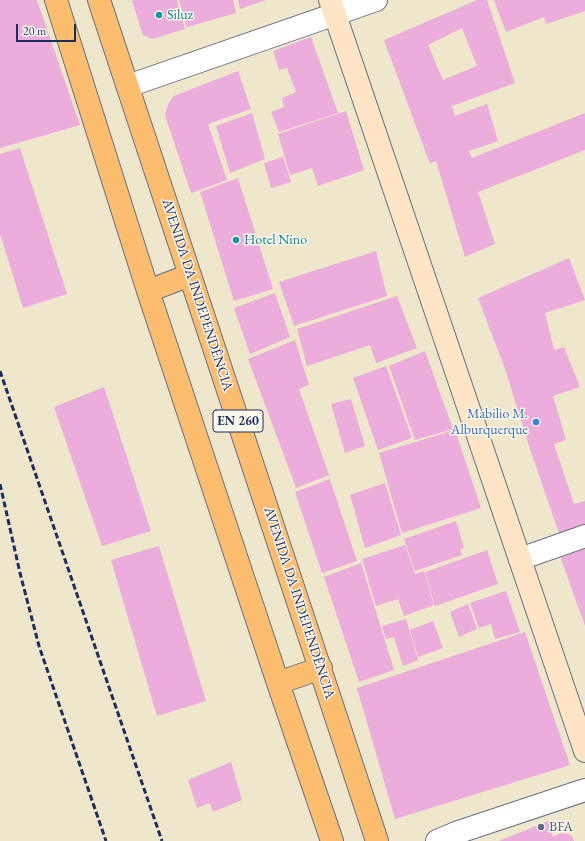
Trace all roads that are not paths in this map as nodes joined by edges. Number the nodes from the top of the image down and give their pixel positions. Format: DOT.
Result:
graph roads {
  1 [pos="56,0"];
  2 [pos="100,0"];
  3 [pos="376,0"];
  4 [pos="333,7"];
  5 [pos="128,86"];
  6 [pos="190,275"];
  7 [pos="148,291"];
  8 [pos="585,536"];
  9 [pos="520,559"];
  10 [pos="321,668"];
  11 [pos="278,683"];
  12 [pos="585,751"];
  13 [pos="585,790"];
  14 [pos="332,841"];
  15 [pos="377,841"];
  16 [pos="437,841"];
  1 -- 7 [label="main road, EN 260"];
  2 -- 5 [label="main road, AVENIDA DA INDEPENDÊNCIA / EN 260"];
  3 -- 4 [label="street"];
  4 -- 5 [label="street"];
  4 -- 9 [label="main road"];
  5 -- 6 [label="main road, AVENIDA DA INDEPENDÊNCIA / EN 260"];
  6 -- 7 [label="main road"];
  6 -- 10 [label="main road, AVENIDA DA INDEPENDÊNCIA / EN 260"];
  7 -- 11 [label="main road, EN 260"];
  8 -- 9 [label="street"];
  9 -- 12 [label="main road"];
  10 -- 11 [label="main road"];
  10 -- 15 [label="main road, AVENIDA DA INDEPENDÊNCIA / EN 260"];
  11 -- 14 [label="main road, EN 260"];
  13 -- 16 [label="street"];
}
